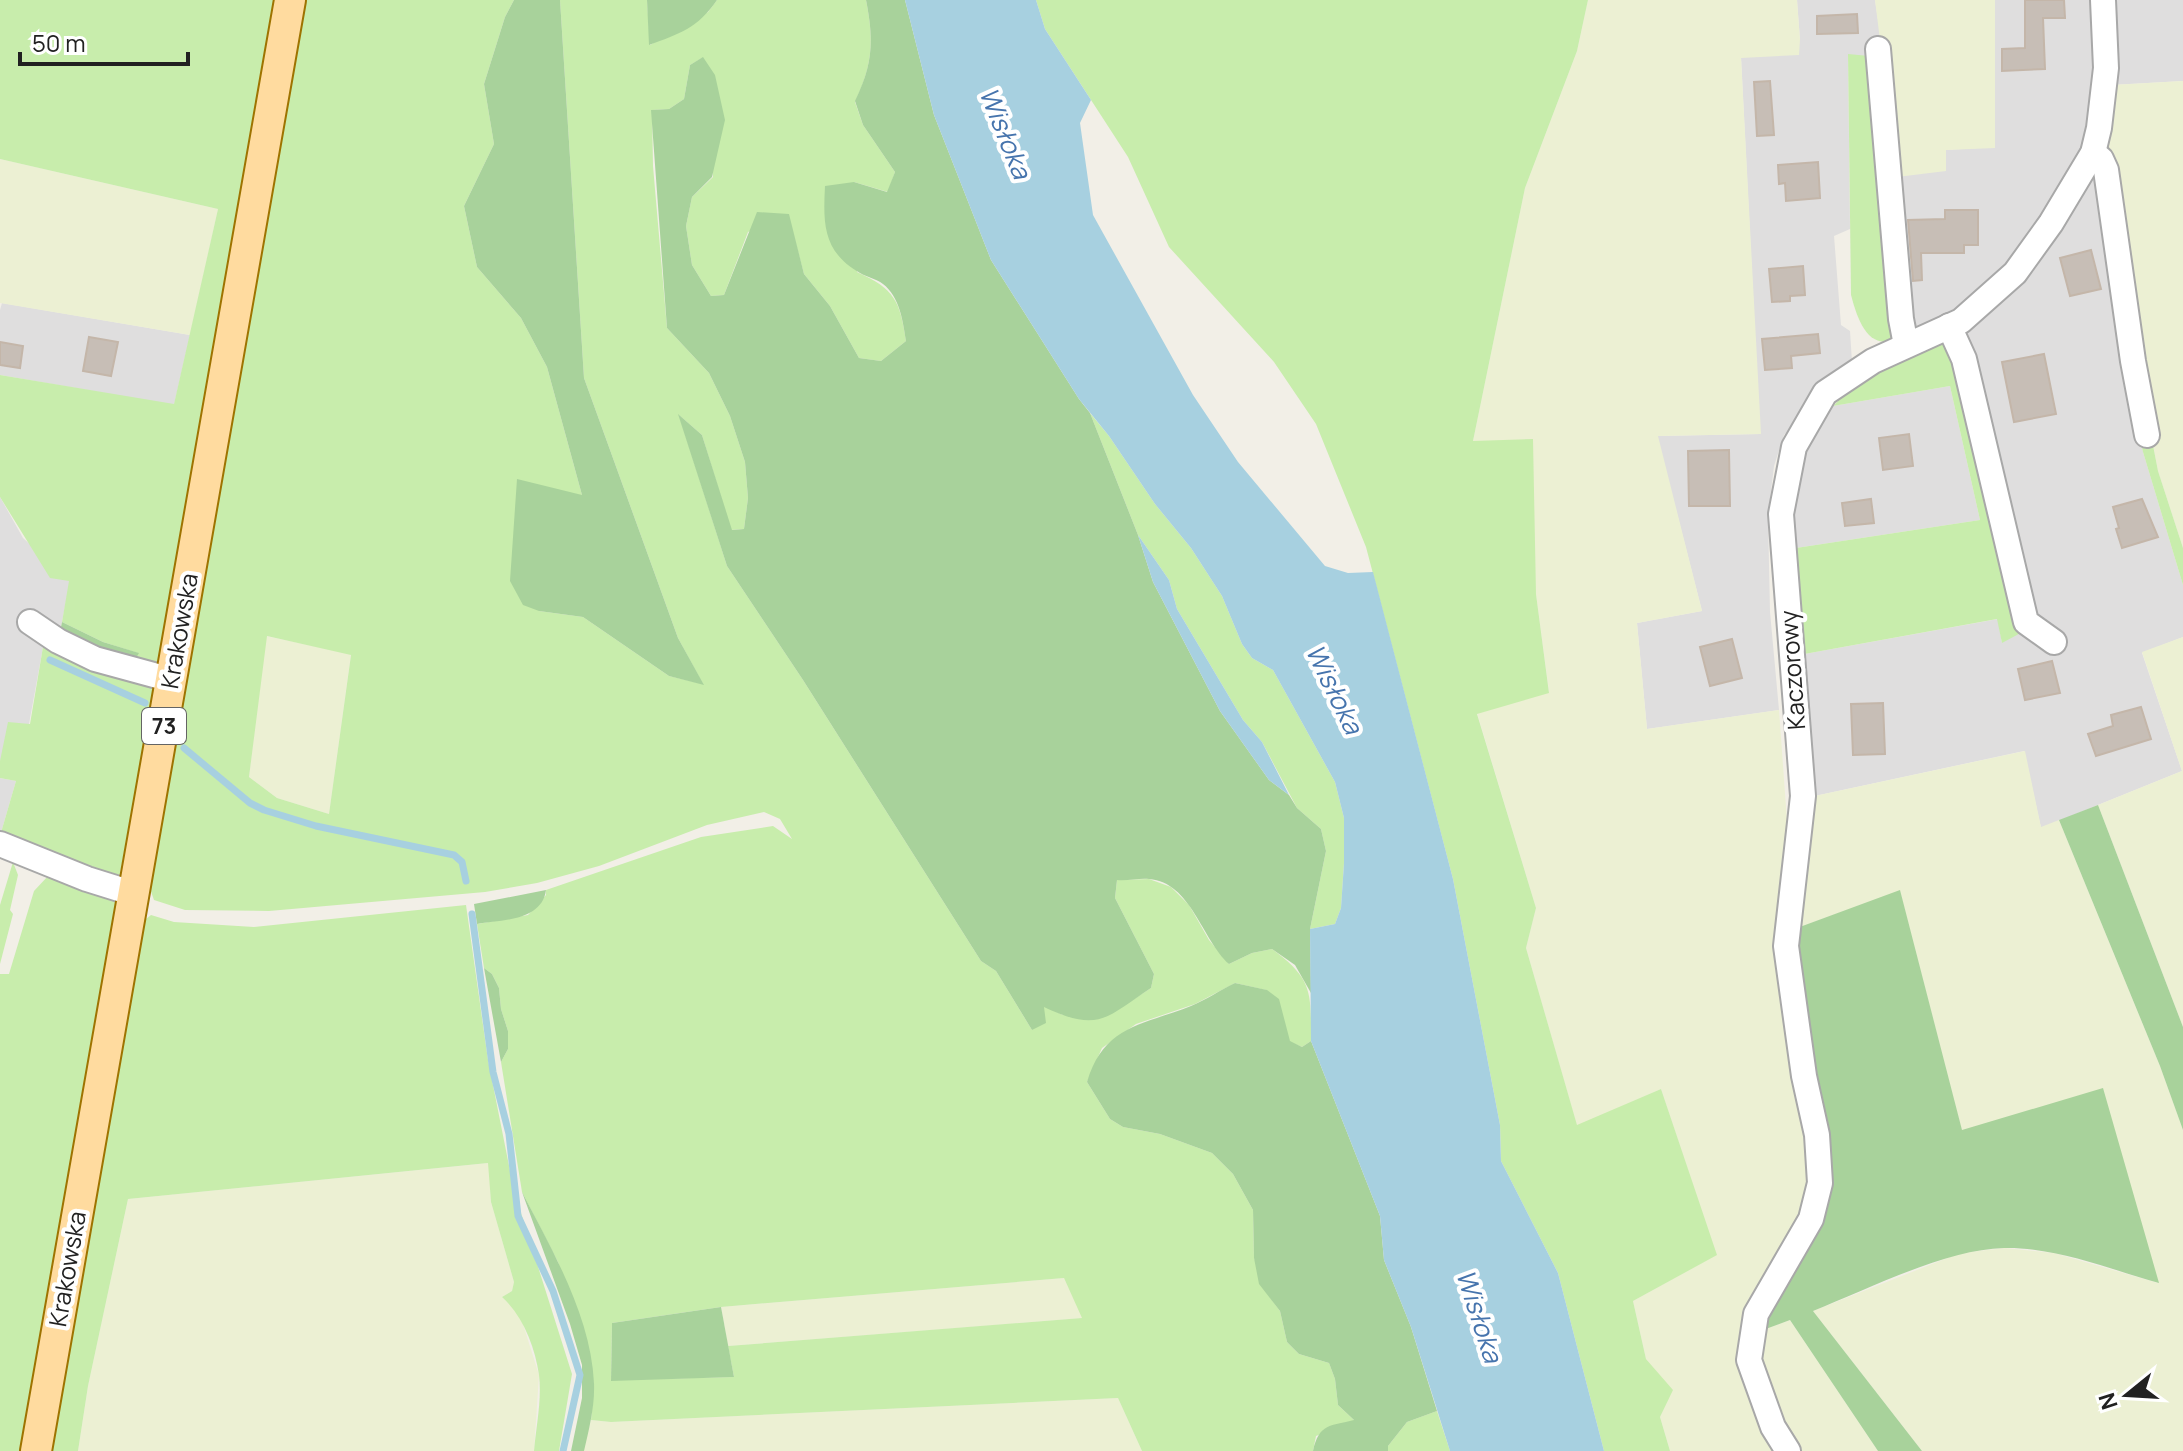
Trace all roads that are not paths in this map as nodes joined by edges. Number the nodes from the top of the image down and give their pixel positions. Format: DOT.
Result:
graph roads {
  1 [pos="290,0"];
  2 [pos="2103,0"];
  3 [pos="1878,49"];
  4 [pos="2093,153"];
  5 [pos="1949,326"];
  6 [pos="1906,345"];
  7 [pos="2147,435"];
  8 [pos="30,622"];
  9 [pos="2054,642"];
  10 [pos="172,680"];
  11 [pos="0,844"];
  12 [pos="135,894"];
  13 [pos="36,1451"];
  14 [pos="1788,1451"];
  1 -- 10 [label="main road, Krakowska / 73"];
  2 -- 4 [label="street, Kaczorowy"];
  3 -- 6 [label="street"];
  4 -- 5 [label="street, Kaczorowy"];
  4 -- 7 [label="street"];
  5 -- 6 [label="street, Kaczorowy"];
  5 -- 9 [label="street"];
  6 -- 14 [label="street, Kaczorowy"];
  8 -- 10 [label="street"];
  10 -- 12 [label="main road, Krakowska / 73"];
  11 -- 12 [label="street"];
  12 -- 13 [label="main road, Krakowska / 73"];
}
